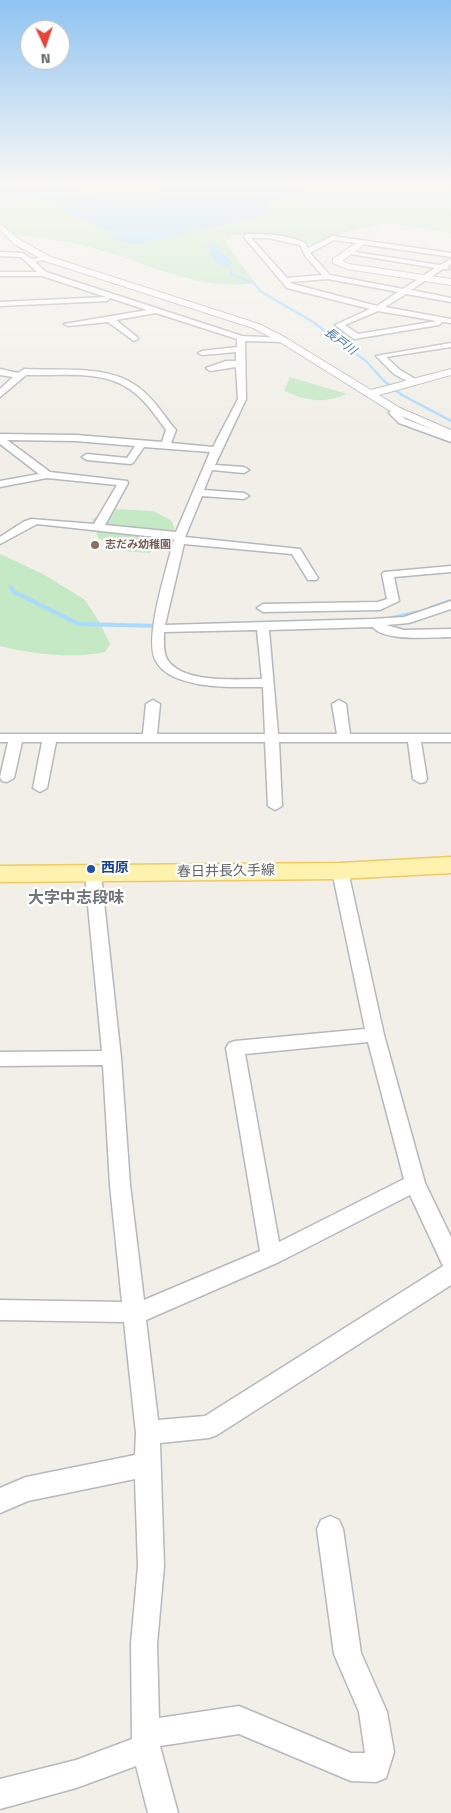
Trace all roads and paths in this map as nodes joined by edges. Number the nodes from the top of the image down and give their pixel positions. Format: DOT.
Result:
graph roads {
  1 [pos="37,268"];
  2 [pos="76,268"];
  3 [pos="274,268"];
  4 [pos="320,268"];
  5 [pos="357,268"];
  6 [pos="441,268"];
  7 [pos="0,274"];
  8 [pos="43,274"];
  9 [pos="328,277"];
  10 [pos="424,278"];
  11 [pos="285,280"];
  12 [pos="451,282"];
  13 [pos="402,292"];
  14 [pos="124,299"];
  15 [pos="451,300"];
  16 [pos="0,304"];
  17 [pos="80,307"];
  18 [pos="92,308"];
  19 [pos="376,308"];
  20 [pos="101,310"];
  21 [pos="157,310"];
  22 [pos="126,316"];
  23 [pos="68,320"];
  24 [pos="110,320"];
  25 [pos="451,321"];
  26 [pos="400,331"];
  27 [pos="241,338"];
  28 [pos="407,338"];
  29 [pos="134,339"];
  30 [pos="283,340"];
  31 [pos="414,344"];
  32 [pos="451,345"];
  33 [pos="241,349"];
  34 [pos="420,351"];
  35 [pos="202,353"];
  36 [pos="240,364"];
  37 [pos="210,368"];
  38 [pos="0,372"];
  39 [pos="451,372"];
  40 [pos="22,376"];
  41 [pos="409,383"];
  42 [pos="0,394"];
  43 [pos="368,394"];
  44 [pos="396,410"];
  45 [pos="451,434"];
  46 [pos="0,438"];
  47 [pos="451,439"];
  48 [pos="141,444"];
  49 [pos="165,446"];
  50 [pos="216,450"];
  51 [pos="87,457"];
  52 [pos="208,467"];
  53 [pos="244,470"];
  54 [pos="47,475"];
  55 [pos="0,484"];
  56 [pos="197,493"];
  57 [pos="244,496"];
  58 [pos="98,527"];
  59 [pos="179,538"];
  60 [pos="0,541"];
  61 [pos="451,570"];
  62 [pos="312,578"];
  63 [pos="451,605"];
  64 [pos="263,608"];
  65 [pos="373,623"];
  66 [pos="159,626"];
  67 [pos="263,627"];
  68 [pos="451,633"];
  69 [pos="269,683"];
  70 [pos="153,704"];
  71 [pos="339,704"];
  72 [pos="0,738"];
  73 [pos="16,738"];
  74 [pos="50,738"];
  75 [pos="150,738"];
  76 [pos="271,738"];
  77 [pos="344,738"];
  78 [pos="414,738"];
  79 [pos="451,738"];
  80 [pos="7,778"];
  81 [pos="420,779"];
  82 [pos="40,788"];
  83 [pos="275,806"];
  84 [pos="451,865"];
  85 [pos="340,871"];
  86 [pos="0,874"];
  87 [pos="94,874"];
  88 [pos="375,1035"];
  89 [pos="112,1058"];
  90 [pos="0,1059"];
  91 [pos="415,1183"];
  92 [pos="271,1256"];
  93 [pos="451,1260"];
  94 [pos="451,1273"];
  95 [pos="0,1310"];
  96 [pos="135,1313"];
  97 [pos="148,1433"];
  98 [pos="147,1465"];
  99 [pos="0,1501"];
  100 [pos="330,1529"];
  101 [pos="146,1741"];
  102 [pos="0,1794"];
  103 [pos="164,1813"];
  1 -- 8 [label="street"];
  2 -- 30 [label="street"];
  3 -- 11 [label="street"];
  4 -- 9 [label="street"];
  5 -- 10 [label="street"];
  6 -- 10 [label="street"];
  7 -- 8 [label="street"];
  8 -- 14 [label="street"];
  9 -- 11 [label="street"];
  9 -- 13 [label="street"];
  10 -- 12 [label="street"];
  10 -- 13 [label="street"];
  11 -- 19 [label="street"];
  13 -- 15 [label="street"];
  13 -- 19 [label="street"];
  14 -- 16 [label="street"];
  14 -- 21 [label="street"];
  17 -- 18 [label="street"];
  19 -- 25 [label="street"];
  19 -- 26 [label="street"];
  20 -- 22 [label="street"];
  21 -- 22 [label="street"];
  21 -- 27 [label="street"];
  22 -- 24 [label="street"];
  23 -- 24 [label="street"];
  24 -- 29 [label="street"];
  25 -- 26 [label="street"];
  26 -- 28 [label="street"];
  27 -- 30 [label="street"];
  27 -- 33 [label="street"];
  30 -- 43 [label="street"];
  31 -- 34 [label="street"];
  32 -- 34 [label="street"];
  33 -- 35 [label="street"];
  33 -- 36 [label="street"];
  34 -- 41 [label="street"];
  36 -- 37 [label="street"];
  36 -- 50 [label="street"];
  38 -- 40 [label="street"];
  39 -- 41 [label="street"];
  40 -- 42 [label="street"];
  40 -- 49 [label="street"];
  41 -- 43 [label="street"];
  43 -- 44 [label="street"];
  44 -- 45 [label="street"];
  44 -- 47 [label="street"];
  46 -- 48 [label="street"];
  46 -- 54 [label="street"];
  48 -- 49 [label="street"];
  48 -- 51 [label="street"];
  49 -- 50 [label="street"];
  50 -- 52 [label="street"];
  52 -- 53 [label="street"];
  52 -- 56 [label="street"];
  54 -- 55 [label="street"];
  54 -- 58 [label="street"];
  56 -- 57 [label="street"];
  56 -- 59 [label="street"];
  58 -- 59 [label="street"];
  58 -- 60 [label="street"];
  59 -- 62 [label="street"];
  59 -- 66 [label="street"];
  61 -- 64 [label="street"];
  63 -- 65 [label="street"];
  65 -- 67 [label="street"];
  65 -- 68 [label="street"];
  66 -- 67 [label="street"];
  66 -- 69 [label="street"];
  67 -- 69 [label="street"];
  69 -- 76 [label="street"];
  70 -- 75 [label="street"];
  71 -- 77 [label="street"];
  72 -- 73 [label="street"];
  73 -- 74 [label="street"];
  73 -- 80 [label="street"];
  74 -- 75 [label="street"];
  74 -- 82 [label="street"];
  75 -- 76 [label="street"];
  76 -- 77 [label="street"];
  76 -- 83 [label="street"];
  77 -- 78 [label="street"];
  78 -- 79 [label="street"];
  78 -- 81 [label="street"];
  84 -- 85 [label="main road, 春日井長久手線"];
  85 -- 87 [label="main road, 春日井長久手線"];
  85 -- 88 [label="street"];
  86 -- 87 [label="main road, 春日井長久手線"];
  87 -- 89 [label="street"];
  88 -- 91 [label="street"];
  88 -- 92 [label="street"];
  89 -- 90 [label="street"];
  89 -- 96 [label="street"];
  91 -- 92 [label="street"];
  91 -- 93 [label="street"];
  92 -- 96 [label="street"];
  94 -- 97 [label="street"];
  95 -- 96 [label="street"];
  96 -- 97 [label="street"];
  97 -- 98 [label="street"];
  98 -- 99 [label="street"];
  98 -- 101 [label="street"];
  100 -- 101 [label="street"];
  101 -- 102 [label="street"];
  101 -- 103 [label="street"];
}
